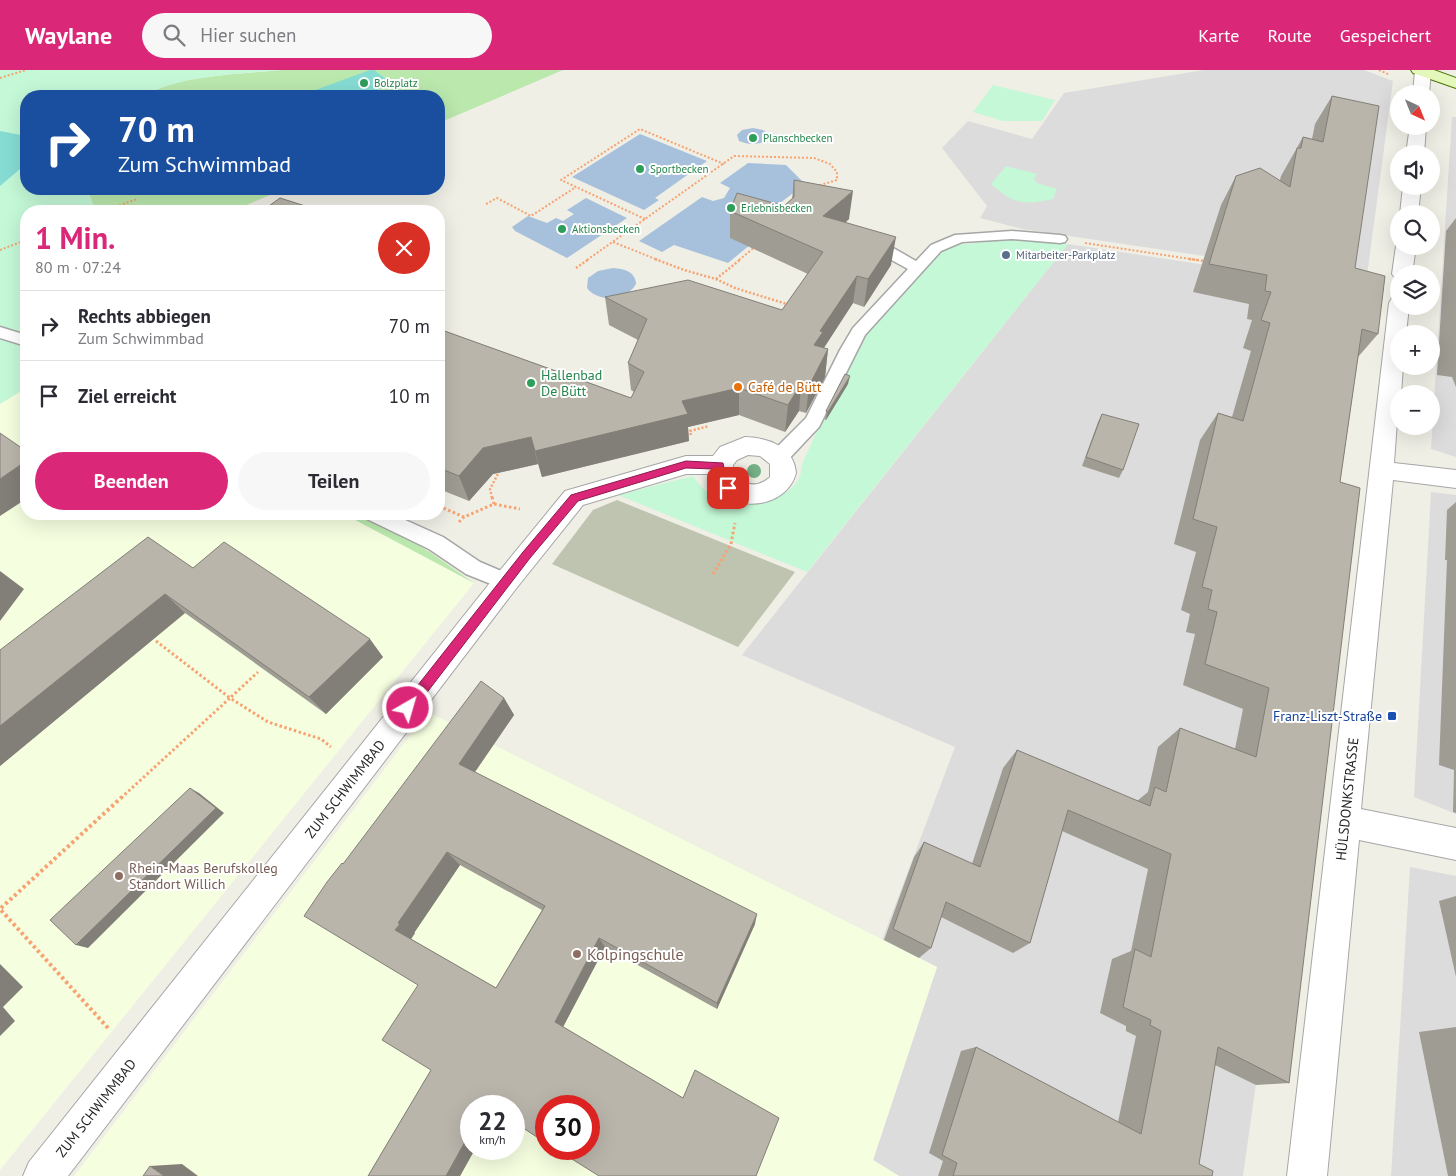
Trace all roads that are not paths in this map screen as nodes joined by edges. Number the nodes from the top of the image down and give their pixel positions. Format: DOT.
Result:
graph roads {
  1 [pos="1422,71"];
  2 [pos="1456,83"];
  3 [pos="1421,85"];
  4 [pos="1060,239"];
  5 [pos="854,241"];
  6 [pos="918,268"];
  7 [pos="1398,315"];
  8 [pos="0,332"];
  9 [pos="20,339"];
  10 [pos="779,458"];
  11 [pos="720,465"];
  12 [pos="1381,470"];
  13 [pos="1456,479"];
  14 [pos="387,520"];
  15 [pos="506,582"];
  16 [pos="1344,821"];
  17 [pos="1456,844"];
  18 [pos="42,1176"];
  19 [pos="1307,1176"];
  1 -- 2 [label="main road"];
  1 -- 3 [label="street"];
  4 -- 6 [label="lane"];
  5 -- 6 [label="lane"];
  6 -- 10 [label="lane"];
  7 -- 12 [label="street, HÜLSDONKSTRASSE"];
  8 -- 9 [label="lane"];
  10 -- 11 [label="street"];
  10 -- 11 [label="street"];
  11 -- 15 [label="street, ZUM SCHWIMMBAD"];
  12 -- 13 [label="street"];
  12 -- 16 [label="street, HÜLSDONKSTRASSE"];
  14 -- 15 [label="lane"];
  15 -- 18 [label="street, ZUM SCHWIMMBAD"];
  16 -- 17 [label="street"];
  16 -- 19 [label="street, HÜLSDONKSTRASSE"];
}
